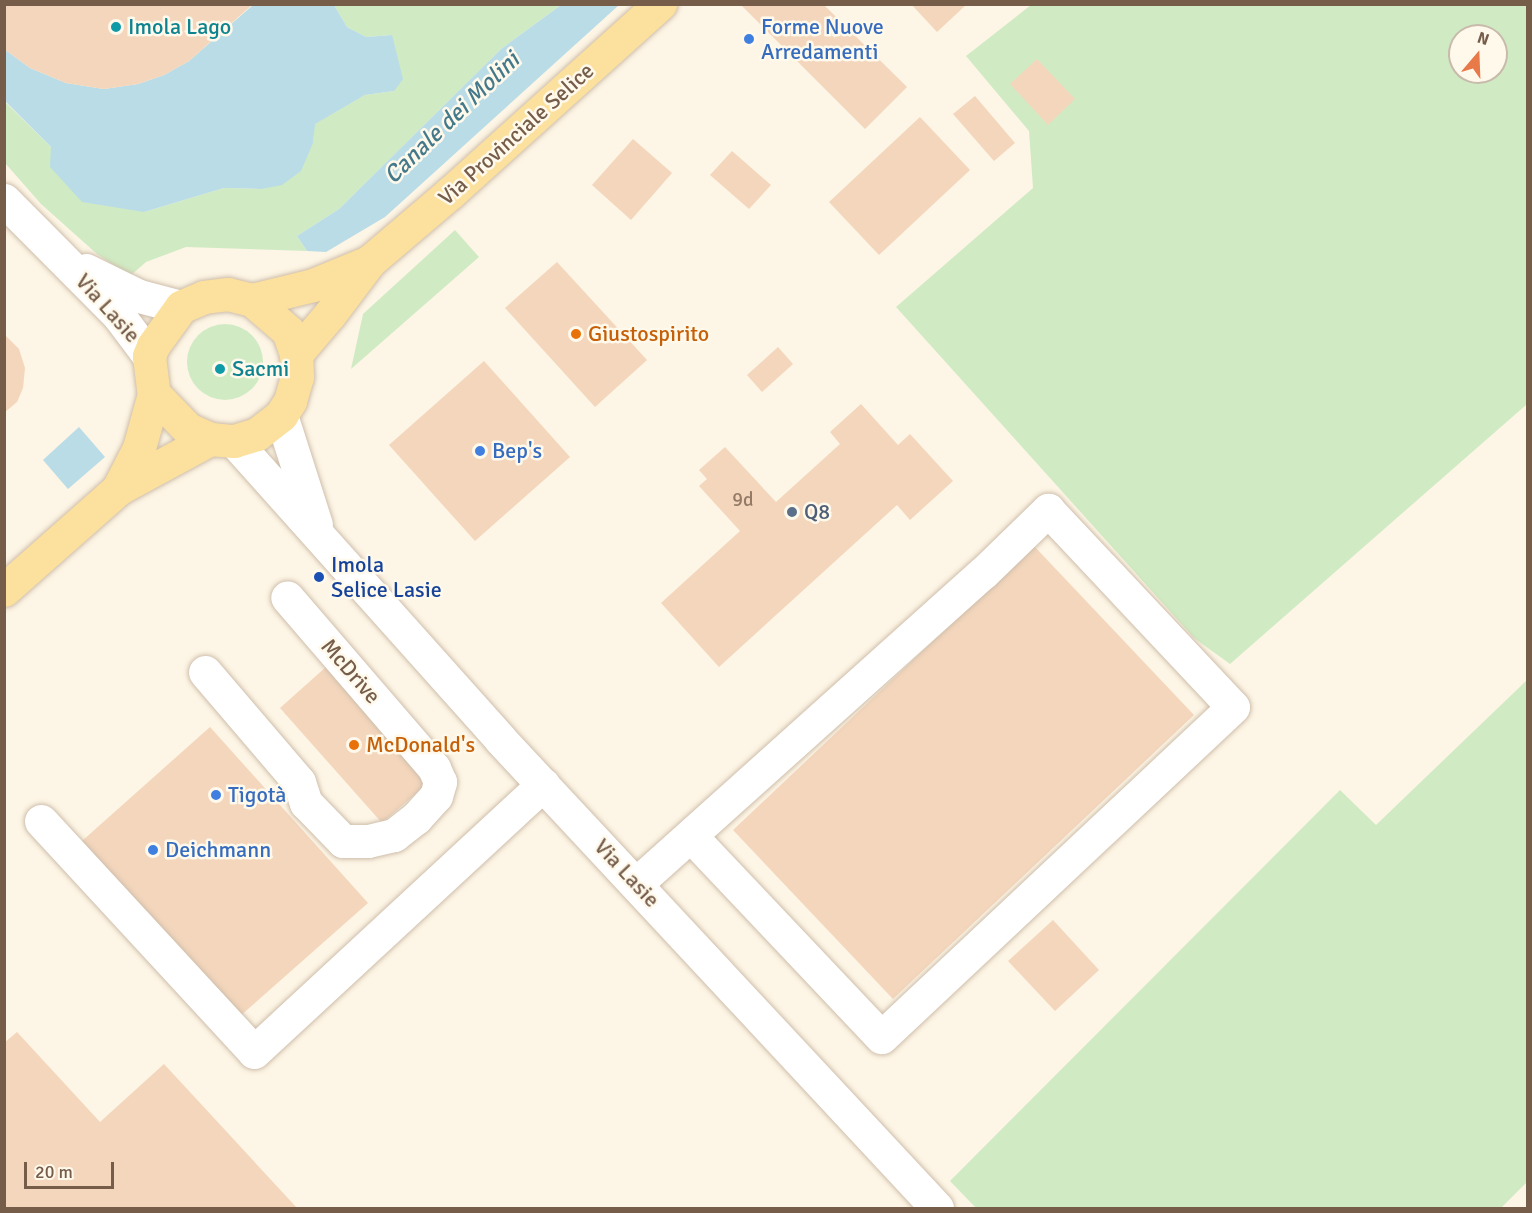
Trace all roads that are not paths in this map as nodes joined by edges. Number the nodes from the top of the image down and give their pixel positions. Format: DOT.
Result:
graph roads {
  1 [pos="660,4"];
  2 [pos="4,200"];
  3 [pos="65,260"];
  4 [pos="370,261"];
  5 [pos="252,300"];
  6 [pos="181,307"];
  7 [pos="296,354"];
  8 [pos="150,356"];
  9 [pos="154,394"];
  10 [pos="281,415"];
  11 [pos="222,440"];
  12 [pos="118,489"];
  13 [pos="320,535"];
  14 [pos="4,590"];
  15 [pos="287,597"];
  16 [pos="205,672"];
  17 [pos="543,784"];
  18 [pos="41,821"];
  19 [pos="691,836"];
  20 [pos="637,883"];
  21 [pos="937,1209"];
  1 -- 4 [label="main road, Via Provinciale Selice"];
  2 -- 3 [label="street, Via Lasie"];
  3 -- 6 [label="street, Via Lasie"];
  3 -- 8 [label="street, Via Lasie"];
  4 -- 5 [label="main road, Via Provinciale Selice"];
  4 -- 7 [label="main road, Via Provinciale Selice"];
  5 -- 6 [label="main road, Via Provinciale Selice"];
  5 -- 7 [label="main road"];
  6 -- 8 [label="main road"];
  7 -- 10 [label="main road"];
  8 -- 9 [label="main road"];
  9 -- 11 [label="main road"];
  9 -- 12 [label="main road"];
  10 -- 11 [label="main road"];
  10 -- 13 [label="street, Via Lasie"];
  11 -- 12 [label="main road"];
  11 -- 13 [label="street, Via Lasie"];
  12 -- 14 [label="main road"];
  13 -- 17 [label="street, Via Lasie"];
  15 -- 16 [label="street, McDrive"];
  17 -- 18 [label="street"];
  17 -- 20 [label="street, Via Lasie"];
  19 -- 19 [label="street"];
  19 -- 20 [label="street"];
  20 -- 21 [label="street, Via Lasie"];
}
